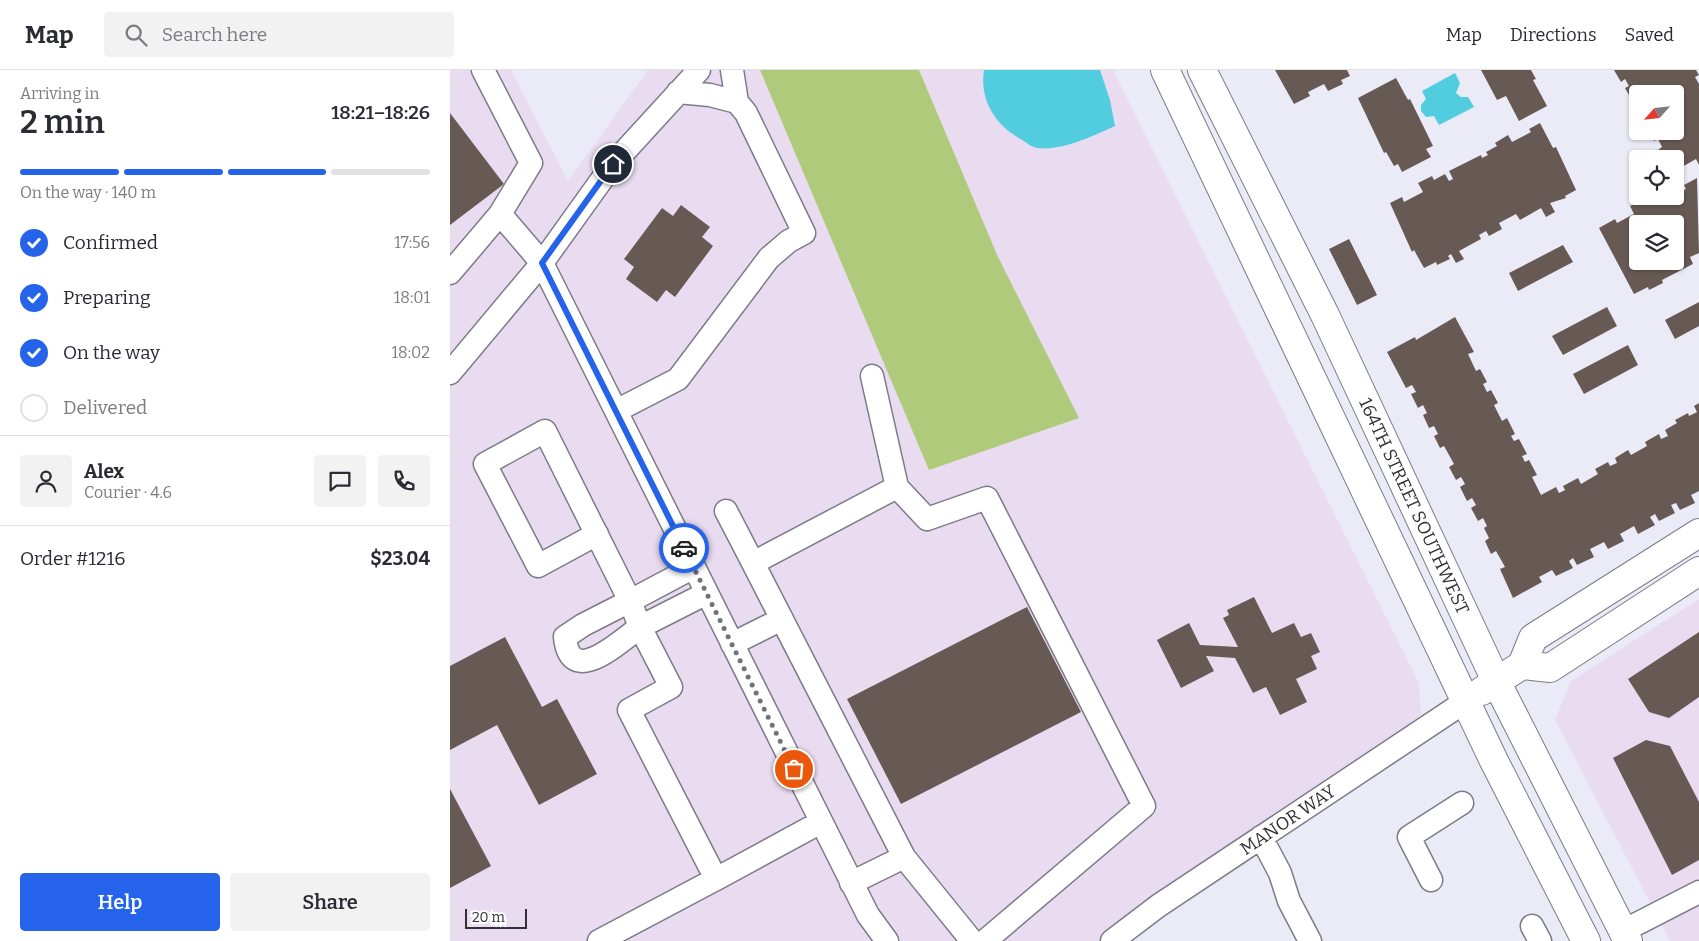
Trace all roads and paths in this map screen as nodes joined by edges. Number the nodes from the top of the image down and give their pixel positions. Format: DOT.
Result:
graph roads {
  1 [pos="483,70"];
  2 [pos="699,70"];
  3 [pos="732,70"];
  4 [pos="1164,70"];
  5 [pos="1202,70"];
  6 [pos="678,92"];
  7 [pos="737,102"];
  8 [pos="500,214"];
  9 [pos="542,263"];
  10 [pos="450,273"];
  11 [pos="450,372"];
  12 [pos="872,376"];
  13 [pos="616,411"];
  14 [pos="897,487"];
  15 [pos="726,511"];
  16 [pos="1699,533"];
  17 [pos="597,534"];
  18 [pos="753,563"];
  19 [pos="694,567"];
  20 [pos="1699,570"];
  21 [pos="707,593"];
  22 [pos="630,601"];
  23 [pos="782,619"];
  24 [pos="640,627"];
  25 [pos="732,644"];
  26 [pos="1522,665"];
  27 [pos="1497,682"];
  28 [pos="1466,701"];
  29 [pos="1462,803"];
  30 [pos="821,822"];
  31 [pos="1261,837"];
  32 [pos="904,857"];
  33 [pos="716,879"];
  34 [pos="1431,880"];
  35 [pos="852,883"];
  36 [pos="1699,892"];
  37 [pos="1626,936"];
  38 [pos="599,941"];
  39 [pos="887,941"];
  40 [pos="972,941"];
  41 [pos="985,941"];
  42 [pos="1112,941"];
  43 [pos="1310,941"];
  44 [pos="1586,941"];
  1 -- 8 [label="street"];
  2 -- 6 [label="street"];
  3 -- 7 [label="street"];
  4 -- 28 [label="main road, 164TH STREET SOUTHWEST"];
  5 -- 27 [label="main road, 164TH STREET SOUTHWEST"];
  6 -- 7 [label="street"];
  6 -- 9 [label="street"];
  7 -- 13 [label="street"];
  8 -- 9 [label="street"];
  8 -- 10 [label="street"];
  9 -- 11 [label="street"];
  9 -- 13 [label="street"];
  12 -- 14 [label="street"];
  13 -- 19 [label="street"];
  14 -- 18 [label="street"];
  14 -- 41 [label="street"];
  15 -- 18 [label="street"];
  16 -- 26 [label="main road"];
  17 -- 17 [label="street"];
  17 -- 22 [label="street"];
  18 -- 23 [label="street"];
  19 -- 21 [label="street"];
  19 -- 22 [label="street"];
  20 -- 26 [label="main road"];
  21 -- 24 [label="street"];
  21 -- 25 [label="street"];
  22 -- 24 [label="street"];
  22 -- 24 [label="street"];
  23 -- 25 [label="street"];
  23 -- 32 [label="street"];
  24 -- 33 [label="street"];
  25 -- 30 [label="street"];
  26 -- 27 [label="main road"];
  27 -- 28 [label="main road"];
  27 -- 37 [label="main road, 164TH STREET SOUTHWEST"];
  28 -- 31 [label="street, MANOR WAY"];
  28 -- 44 [label="main road, 164TH STREET SOUTHWEST"];
  29 -- 34 [label="street"];
  30 -- 33 [label="street"];
  30 -- 35 [label="street"];
  31 -- 42 [label="street, MANOR WAY"];
  31 -- 43 [label="street"];
  32 -- 35 [label="street"];
  32 -- 40 [label="street"];
  33 -- 38 [label="street"];
  35 -- 39 [label="street"];
  36 -- 37 [label="street"];
}
